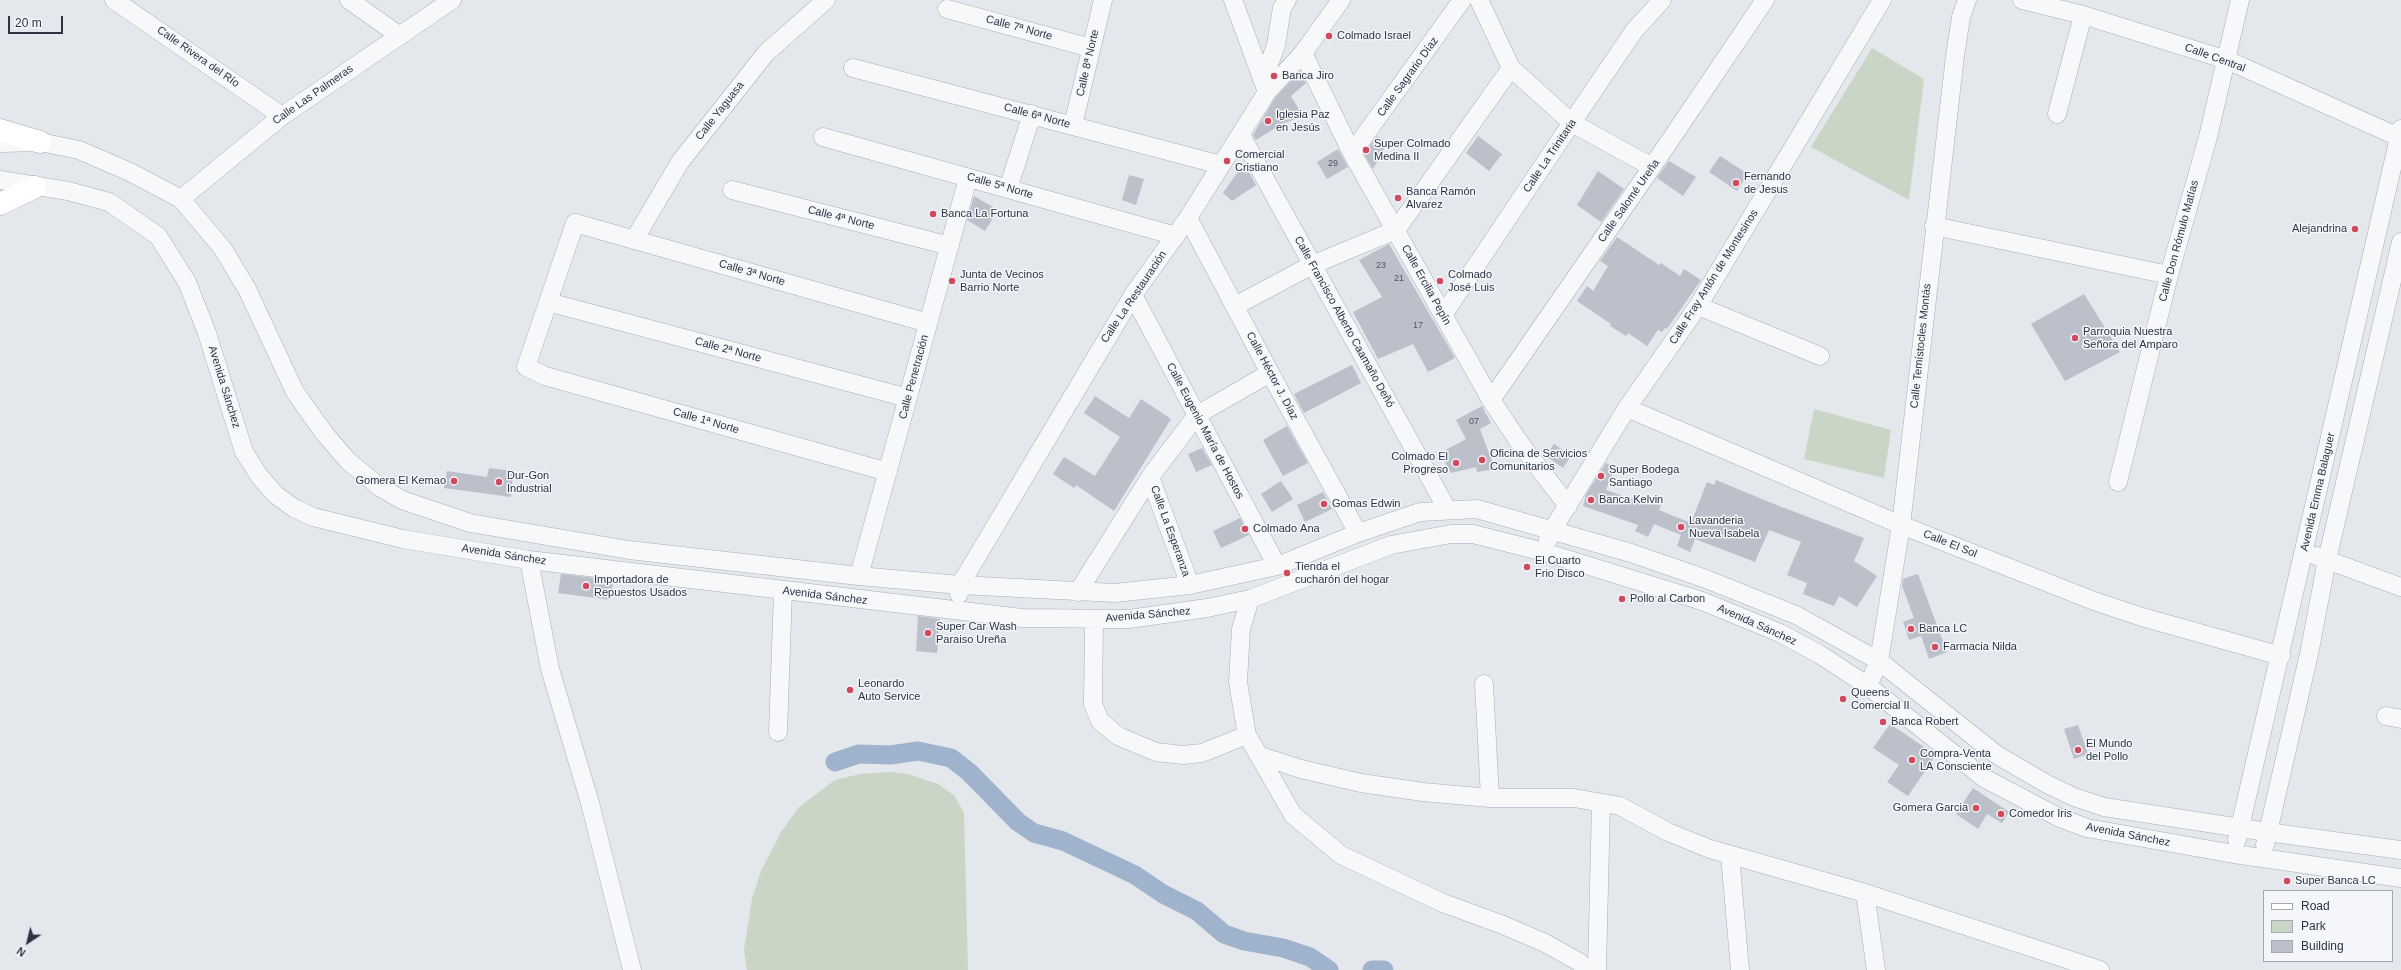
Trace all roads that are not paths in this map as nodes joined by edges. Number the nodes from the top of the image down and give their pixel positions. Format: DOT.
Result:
graph roads {
  1 [pos="349,0"];
  2 [pos="452,0"];
  3 [pos="826,0"];
  4 [pos="1103,0"];
  5 [pos="1233,0"];
  6 [pos="1287,0"];
  7 [pos="1341,0"];
  8 [pos="1462,0"];
  9 [pos="1480,0"];
  10 [pos="1662,0"];
  11 [pos="1764,0"];
  12 [pos="1882,0"];
  13 [pos="2022,0"];
  14 [pos="2240,0"];
  15 [pos="119,1"];
  16 [pos="1965,2"];
  17 [pos="947,9"];
  18 [pos="2083,15"];
  19 [pos="400,36"];
  20 [pos="1091,48"];
  21 [pos="1303,53"];
  22 [pos="2227,60"];
  23 [pos="853,68"];
  24 [pos="1511,68"];
  25 [pos="1265,86"];
  26 [pos="1032,114"];
  27 [pos="2057,114"];
  28 [pos="282,116"];
  29 [pos="1572,123"];
  30 [pos="1073,126"];
  31 [pos="0,130"];
  32 [pos="1241,135"];
  33 [pos="2400,135"];
  34 [pos="823,137"];
  35 [pos="40,142"];
  36 [pos="0,143"];
  37 [pos="1352,153"];
  38 [pos="1221,165"];
  39 [pos="1652,167"];
  40 [pos="968,178"];
  41 [pos="0,180"];
  42 [pos="35,187"];
  43 [pos="1008,189"];
  44 [pos="732,190"];
  45 [pos="181,200"];
  46 [pos="0,204"];
  47 [pos="1188,218"];
  48 [pos="1934,226"];
  49 [pos="1396,230"];
  50 [pos="1176,236"];
  51 [pos="634,240"];
  52 [pos="2401,242"];
  53 [pos="950,246"];
  54 [pos="1312,265"];
  55 [pos="2169,275"];
  56 [pos="1133,295"];
  57 [pos="548,302"];
  58 [pos="1235,306"];
  59 [pos="1698,306"];
  60 [pos="2393,310"];
  61 [pos="1443,315"];
  62 [pos="928,323"];
  63 [pos="1820,356"];
  64 [pos="1270,373"];
  65 [pos="908,398"];
  66 [pos="1491,400"];
  67 [pos="1627,408"];
  68 [pos="1197,414"];
  69 [pos="888,472"];
  70 [pos="1150,477"];
  71 [pos="2118,482"];
  72 [pos="1568,506"];
  73 [pos="1447,510"];
  74 [pos="1901,525"];
  75 [pos="1553,529"];
  76 [pos="1358,533"];
  77 [pos="1544,552"];
  78 [pos="2304,553"];
  79 [pos="529,560"];
  80 [pos="2327,560"];
  81 [pos="1277,566"];
  82 [pos="859,576"];
  83 [pos="960,585"];
  84 [pos="1190,585"];
  85 [pos="2401,587"];
  86 [pos="783,591"];
  87 [pos="1078,592"];
  88 [pos="1250,599"];
  89 [pos="957,611"];
  90 [pos="1094,619"];
  91 [pos="2281,656"];
  92 [pos="1879,661"];
  93 [pos="1484,684"];
  94 [pos="1868,686"];
  95 [pos="778,732"];
  96 [pos="1247,735"];
  97 [pos="1258,755"];
  98 [pos="1490,798"];
  99 [pos="1601,803"];
  100 [pos="2240,828"];
  101 [pos="2267,832"];
  102 [pos="2401,850"];
  103 [pos="2234,854"];
  104 [pos="1730,855"];
  105 [pos="2264,858"];
  106 [pos="2401,878"];
  107 [pos="1865,893"];
  108 [pos="632,970"];
  109 [pos="1588,970"];
  110 [pos="1597,970"];
  111 [pos="1740,970"];
  112 [pos="1876,970"];
  113 [pos="2100,970"];
  1 -- 19 [label="street"];
  2 -- 19 [label="street, Calle Las Palmeras"];
  3 -- 51 [label="street, Calle Yaguasa"];
  4 -- 20 [label="street, Calle 8ª Norte"];
  5 -- 25 [label="street"];
  6 -- 25 [label="street"];
  7 -- 21 [label="street, Calle La Restauración"];
  8 -- 37 [label="street, Calle Sagrario Díaz"];
  9 -- 24 [label="street"];
  10 -- 29 [label="street, Calle La Trinitaria"];
  11 -- 39 [label="street, Calle Salomé Ureña"];
  12 -- 59 [label="street, Calle Fray Antón de Montesinos"];
  13 -- 18 [label="street, Calle Central"];
  14 -- 22 [label="street, Calle Don Rómulo Matías"];
  15 -- 28 [label="street, Calle Rivera del Río"];
  16 -- 48 [label="street, Calle Temístocles Montás"];
  17 -- 20 [label="street, Calle 7ª Norte"];
  18 -- 22 [label="street, Calle Central"];
  18 -- 27 [label="street"];
  19 -- 28 [label="street, Calle Las Palmeras"];
  20 -- 30 [label="street, Calle 8ª Norte"];
  21 -- 25 [label="street, Calle La Restauración"];
  21 -- 37 [label="street, Calle Ercilia Pepín"];
  22 -- 33 [label="street, Calle Central"];
  22 -- 55 [label="street, Calle Don Rómulo Matías"];
  23 -- 26 [label="street, Calle 6ª Norte"];
  24 -- 29 [label="street"];
  24 -- 49 [label="street"];
  25 -- 32 [label="street, Calle La Restauración"];
  26 -- 30 [label="street, Calle 6ª Norte"];
  26 -- 43 [label="street"];
  28 -- 45 [label="street, Calle Las Palmeras"];
  29 -- 39 [label="street"];
  29 -- 61 [label="street, Calle La Trinitaria"];
  30 -- 38 [label="street, Calle 6ª Norte"];
  31 -- 35 [label="main road"];
  32 -- 38 [label="street, Calle La Restauración"];
  32 -- 54 [label="street, Calle Francisco Alberto Caamaño Deñó"];
  33 -- 78 [label="street, Avenida Emma Balaguer"];
  34 -- 40 [label="street, Calle 5ª Norte"];
  35 -- 36 [label="street, Avenida Sánchez"];
  35 -- 45 [label="street, Avenida Sánchez"];
  37 -- 49 [label="street, Calle Ercilia Pepín"];
  38 -- 47 [label="street, Calle La Restauración"];
  39 -- 66 [label="street, Calle Salomé Ureña"];
  40 -- 43 [label="street, Calle 5ª Norte"];
  40 -- 53 [label="street, Calle Penetración"];
  41 -- 42 [label="street, Avenida Sánchez"];
  42 -- 46 [label="main road"];
  42 -- 79 [label="street, Avenida Sánchez"];
  43 -- 50 [label="street, Calle 5ª Norte"];
  44 -- 53 [label="street, Calle 4ª Norte"];
  45 -- 82 [label="street, Avenida Sánchez"];
  47 -- 50 [label="street, Calle La Restauración"];
  47 -- 58 [label="street, Calle Héctor J. Díaz"];
  48 -- 55 [label="street"];
  48 -- 74 [label="street, Calle Temístocles Montás"];
  49 -- 54 [label="street"];
  49 -- 61 [label="street, Calle Ercilia Pepín"];
  50 -- 56 [label="street, Calle La Restauración"];
  51 -- 57 [label="street, Calle 3ª Norte"];
  51 -- 62 [label="street, Calle 3ª Norte"];
  52 -- 60 [label="street"];
  53 -- 62 [label="street, Calle Penetración"];
  54 -- 58 [label="street"];
  54 -- 73 [label="street, Calle Francisco Alberto Caamaño Deñó"];
  55 -- 71 [label="street, Calle Don Rómulo Matías"];
  56 -- 68 [label="street, Calle Eugenio María de Hostos"];
  56 -- 83 [label="street, Calle La Restauración"];
  57 -- 65 [label="street, Calle 2ª Norte"];
  57 -- 69 [label="street, Calle 1ª Norte"];
  58 -- 64 [label="street, Calle Héctor J. Díaz"];
  59 -- 63 [label="street"];
  59 -- 67 [label="street, Calle Fray Antón de Montesinos"];
  60 -- 80 [label="street"];
  61 -- 66 [label="street, Calle Ercilia Pepín"];
  62 -- 65 [label="street, Calle Penetración"];
  64 -- 68 [label="street"];
  64 -- 76 [label="street, Calle Héctor J. Díaz"];
  65 -- 69 [label="street, Calle Penetración"];
  66 -- 72 [label="street, Calle Ercilia Pepín"];
  67 -- 72 [label="street, Calle Fray Antón de Montesinos"];
  67 -- 74 [label="street, Calle El Sol"];
  68 -- 70 [label="street"];
  68 -- 81 [label="street, Calle Eugenio María de Hostos"];
  69 -- 82 [label="street, Calle Penetración"];
  70 -- 84 [label="street, Calle La Esperanza"];
  70 -- 87 [label="street"];
  72 -- 75 [label="street, Calle Fray Antón de Montesinos"];
  73 -- 75 [label="street, Avenida Sánchez"];
  73 -- 76 [label="street, Avenida Sánchez"];
  74 -- 91 [label="street, Calle El Sol"];
  74 -- 92 [label="street, Calle Temístocles Montás"];
  75 -- 77 [label="street, Calle Fray Antón de Montesinos"];
  75 -- 92 [label="street, Avenida Sánchez"];
  76 -- 81 [label="street, Avenida Sánchez"];
  77 -- 88 [label="street, Avenida Sánchez"];
  77 -- 94 [label="street, Avenida Sánchez"];
  78 -- 80 [label="street"];
  78 -- 91 [label="street, Avenida Emma Balaguer"];
  79 -- 86 [label="street, Avenida Sánchez"];
  79 -- 108 [label="street"];
  80 -- 85 [label="street"];
  80 -- 101 [label="street"];
  81 -- 84 [label="street, Avenida Sánchez"];
  82 -- 83 [label="street, Avenida Sánchez"];
  83 -- 87 [label="street, Avenida Sánchez"];
  83 -- 89 [label="street, Calle La Restauración"];
  84 -- 87 [label="street, Avenida Sánchez"];
  86 -- 89 [label="street, Avenida Sánchez"];
  86 -- 95 [label="street"];
  88 -- 90 [label="street, Avenida Sánchez"];
  88 -- 96 [label="street"];
  89 -- 90 [label="street, Avenida Sánchez"];
  90 -- 96 [label="street"];
  91 -- 100 [label="street, Avenida Emma Balaguer"];
  92 -- 94 [label="street, Calle Temístocles Montás"];
  92 -- 100 [label="street, Avenida Sánchez"];
  93 -- 98 [label="street"];
  94 -- 103 [label="street, Avenida Sánchez"];
  96 -- 97 [label="street"];
  97 -- 98 [label="street"];
  97 -- 109 [label="street"];
  98 -- 99 [label="street"];
  99 -- 104 [label="street"];
  99 -- 110 [label="street"];
  100 -- 101 [label="street, Avenida Sánchez"];
  100 -- 103 [label="street, Avenida Emma Balaguer"];
  101 -- 102 [label="street, Avenida Sánchez"];
  101 -- 105 [label="street"];
  103 -- 105 [label="street, Avenida Sánchez"];
  104 -- 107 [label="street"];
  104 -- 111 [label="street"];
  105 -- 106 [label="street, Avenida Sánchez"];
  107 -- 112 [label="street"];
  107 -- 113 [label="street"];
}
